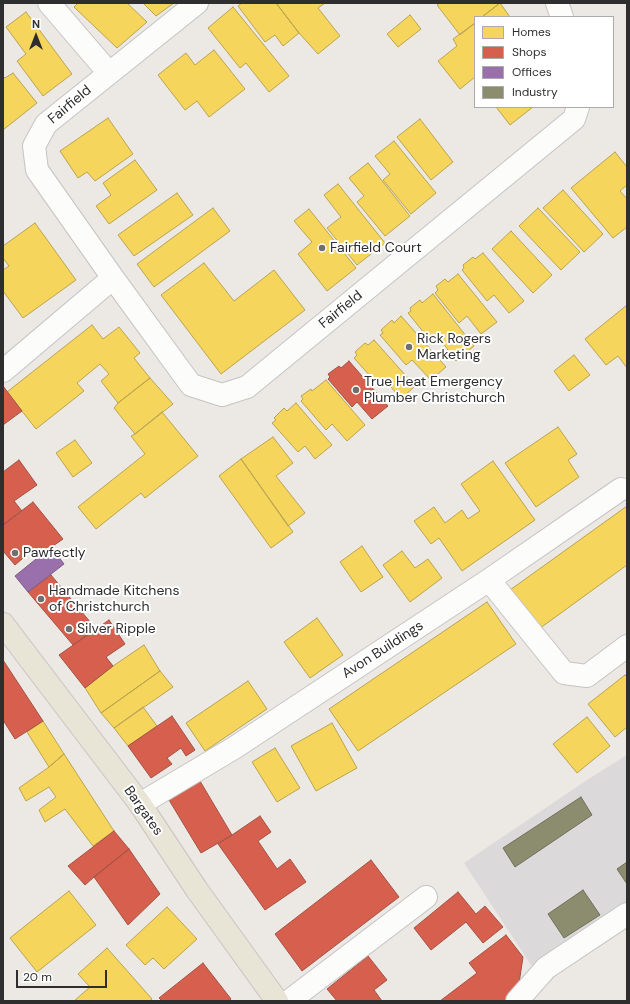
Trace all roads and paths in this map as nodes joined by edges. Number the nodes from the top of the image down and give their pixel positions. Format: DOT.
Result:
graph roads {
  1 [pos="49,3"];
  2 [pos="197,3"];
  3 [pos="557,3"];
  4 [pos="562,16"];
  5 [pos="109,73"];
  6 [pos="578,108"];
  7 [pos="112,278"];
  8 [pos="3,371"];
  9 [pos="621,489"];
  10 [pos="489,580"];
  11 [pos="3,624"];
  12 [pos="627,646"];
  13 [pos="140,804"];
  14 [pos="426,897"];
  15 [pos="627,914"];
  16 [pos="277,1001"];
  17 [pos="289,1001"];
  18 [pos="517,1001"];
  1 -- 5 [label="street"];
  2 -- 5 [label="street, Fairfield"];
  3 -- 4 [label="street"];
  5 -- 7 [label="street, Fairfield"];
  6 -- 7 [label="street, Fairfield"];
  7 -- 8 [label="street"];
  9 -- 10 [label="street, Avon Buildings"];
  10 -- 12 [label="street"];
  10 -- 13 [label="street, Avon Buildings"];
  11 -- 13 [label="main road, Bargates"];
  13 -- 16 [label="main road, Bargates"];
  14 -- 17 [label="street"];
  15 -- 18 [label="street"];
}
